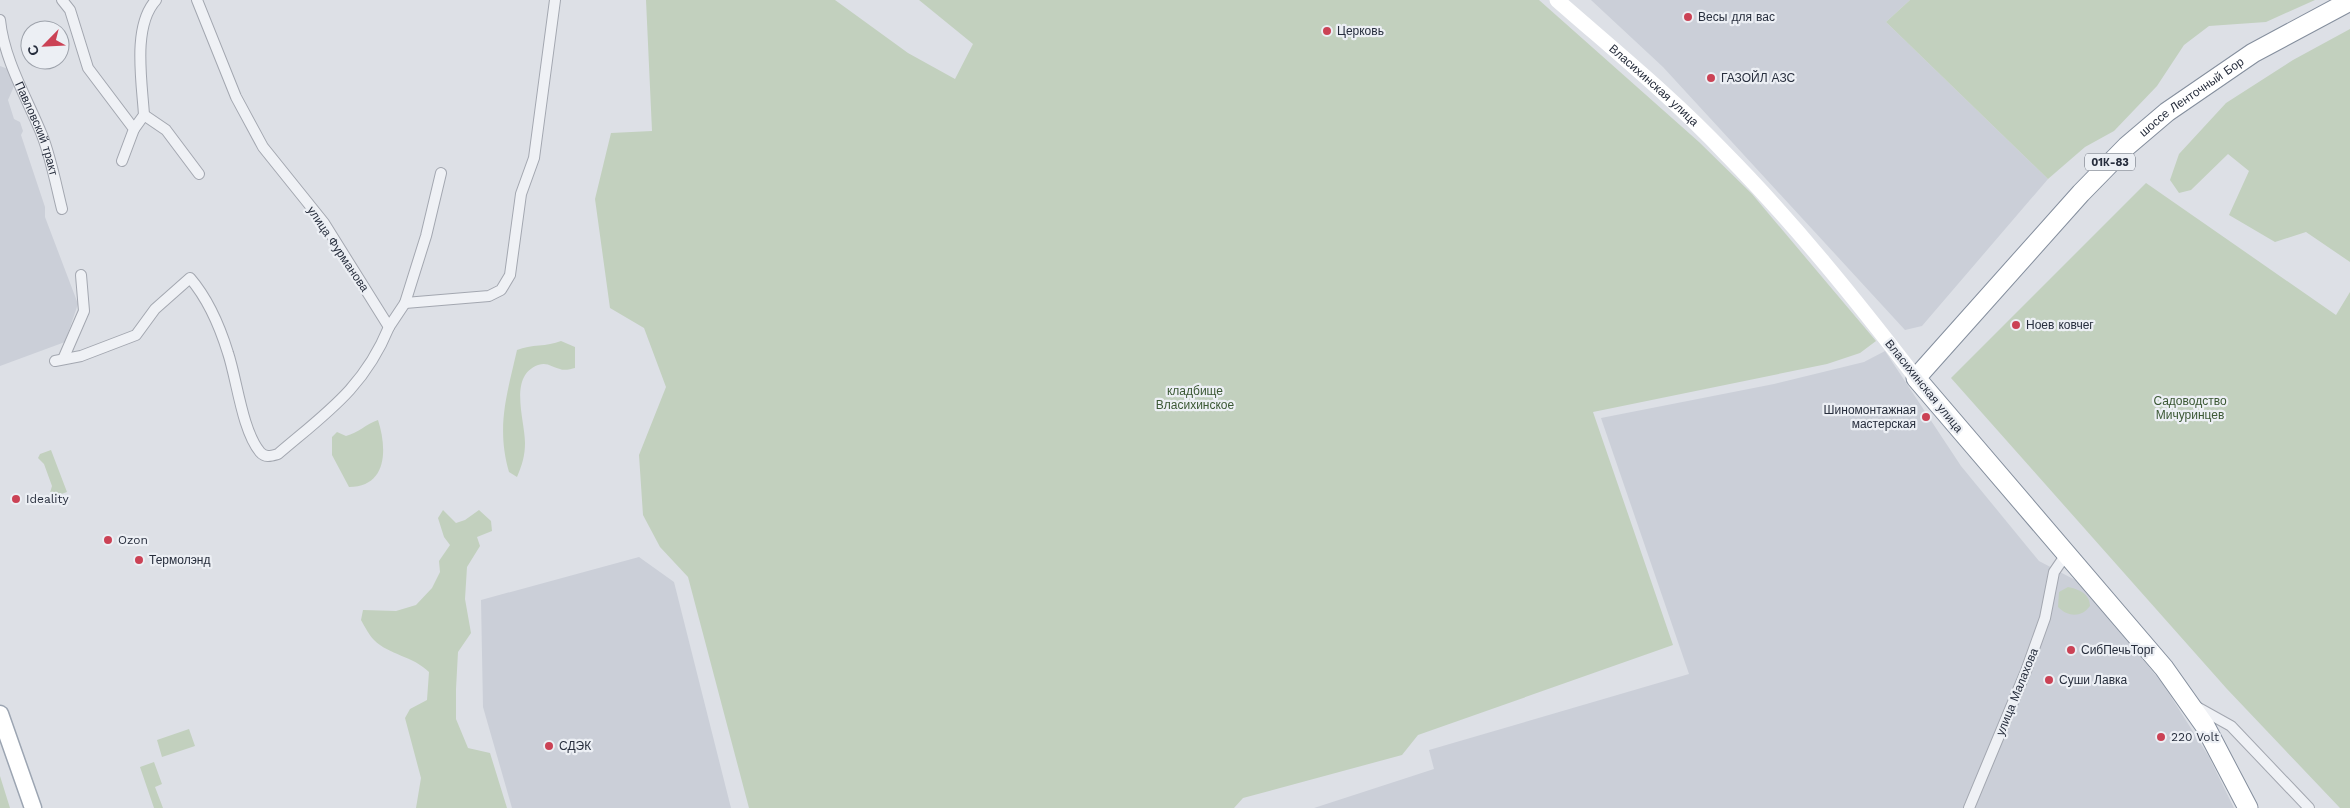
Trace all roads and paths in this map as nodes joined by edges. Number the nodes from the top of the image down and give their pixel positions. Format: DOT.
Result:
graph roads {
  1 [pos="62,0"];
  2 [pos="156,0"];
  3 [pos="198,0"];
  4 [pos="555,0"];
  5 [pos="1557,0"];
  6 [pos="2350,1"];
  7 [pos="0,20"];
  8 [pos="144,115"];
  9 [pos="134,129"];
  10 [pos="122,161"];
  11 [pos="441,173"];
  12 [pos="199,174"];
  13 [pos="62,209"];
  14 [pos="81,275"];
  15 [pos="405,303"];
  16 [pos="389,327"];
  17 [pos="1916,378"];
  18 [pos="2067,554"];
  19 [pos="2192,704"];
  20 [pos="0,714"];
  21 [pos="33,808"];
  22 [pos="1969,808"];
  23 [pos="2248,808"];
  24 [pos="2309,808"];
  1 -- 9 [label="street"];
  2 -- 8 [label="street"];
  3 -- 16 [label="street, улица Фурманова"];
  4 -- 15 [label="street"];
  5 -- 17 [label="street, Власихинская улица"];
  6 -- 17 [label="highway, шоссе Ленточный Бор / 01К-83"];
  7 -- 13 [label="street, Павловский тракт"];
  8 -- 9 [label="street"];
  8 -- 12 [label="street"];
  9 -- 10 [label="street"];
  11 -- 15 [label="street"];
  14 -- 16 [label="street"];
  15 -- 16 [label="street"];
  17 -- 18 [label="highway, Власихинская улица"];
  18 -- 19 [label="highway, Власихинская улица"];
  18 -- 22 [label="street, улица Малахова"];
  19 -- 23 [label="highway, Власихинская улица"];
  19 -- 24 [label="street"];
  20 -- 21 [label="main road"];
}
